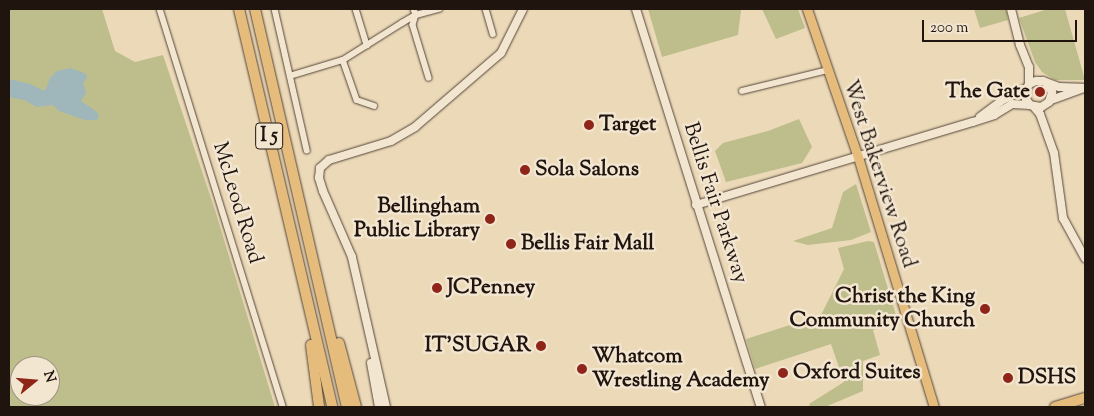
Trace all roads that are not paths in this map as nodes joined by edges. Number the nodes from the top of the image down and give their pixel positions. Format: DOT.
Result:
graph roads {
  1 [pos="160,9"];
  2 [pos="255,9"];
  3 [pos="276,9"];
  4 [pos="356,9"];
  5 [pos="414,9"];
  6 [pos="439,9"];
  7 [pos="486,9"];
  8 [pos="523,9"];
  9 [pos="636,9"];
  10 [pos="807,9"];
  11 [pos="1010,9"];
  12 [pos="240,11"];
  13 [pos="416,15"];
  14 [pos="493,34"];
  15 [pos="1020,41"];
  16 [pos="367,45"];
  17 [pos="343,60"];
  18 [pos="828,70"];
  19 [pos="290,76"];
  20 [pos="429,78"];
  21 [pos="1043,82"];
  22 [pos="1028,86"];
  23 [pos="1084,88"];
  24 [pos="742,92"];
  25 [pos="1049,102"];
  26 [pos="374,106"];
  27 [pos="1032,106"];
  28 [pos="973,122"];
  29 [pos="1052,147"];
  30 [pos="308,150"];
  31 [pos="858,157"];
  32 [pos="696,205"];
  33 [pos="304,218"];
  34 [pos="296,255"];
  35 [pos="1085,258"];
  36 [pos="369,336"];
  37 [pos="1085,398"];
  38 [pos="1085,404"];
  39 [pos="283,407"];
  40 [pos="319,407"];
  41 [pos="332,407"];
  42 [pos="347,407"];
  43 [pos="356,407"];
  44 [pos="378,407"];
  45 [pos="386,407"];
  46 [pos="761,407"];
  47 [pos="934,407"];
  48 [pos="1055,407"];
  49 [pos="1075,407"];
  1 -- 39 [label="street, McLeod Road"];
  2 -- 33 [label="highway, I 5"];
  3 -- 19 [label="street"];
  4 -- 16 [label="street"];
  5 -- 13 [label="street"];
  6 -- 13 [label="street"];
  7 -- 14 [label="street"];
  8 -- 36 [label="street"];
  9 -- 32 [label="street, Bellis Fair Parkway"];
  10 -- 18 [label="main road, West Bakerview Road"];
  11 -- 15 [label="street"];
  12 -- 34 [label="highway, I 5"];
  13 -- 16 [label="street"];
  13 -- 20 [label="street"];
  15 -- 21 [label="street"];
  15 -- 22 [label="street"];
  16 -- 17 [label="street"];
  17 -- 19 [label="street"];
  17 -- 26 [label="street"];
  18 -- 24 [label="street"];
  18 -- 31 [label="main road, West Bakerview Road"];
  19 -- 30 [label="street"];
  21 -- 22 [label="street"];
  21 -- 23 [label="street"];
  21 -- 25 [label="street"];
  22 -- 27 [label="street"];
  22 -- 28 [label="street"];
  23 -- 25 [label="street"];
  25 -- 27 [label="street"];
  25 -- 29 [label="street"];
  27 -- 28 [label="street"];
  27 -- 29 [label="street"];
  28 -- 31 [label="street"];
  29 -- 35 [label="street"];
  31 -- 32 [label="street"];
  31 -- 47 [label="main road, West Bakerview Road"];
  32 -- 46 [label="street, Bellis Fair Parkway"];
  33 -- 42 [label="highway, I 5"];
  33 -- 43 [label="highway"];
  34 -- 40 [label="highway"];
  34 -- 41 [label="highway, I 5"];
  36 -- 44 [label="street"];
  36 -- 45 [label="street"];
  37 -- 48 [label="highway"];
  38 -- 49 [label="highway"];
}
